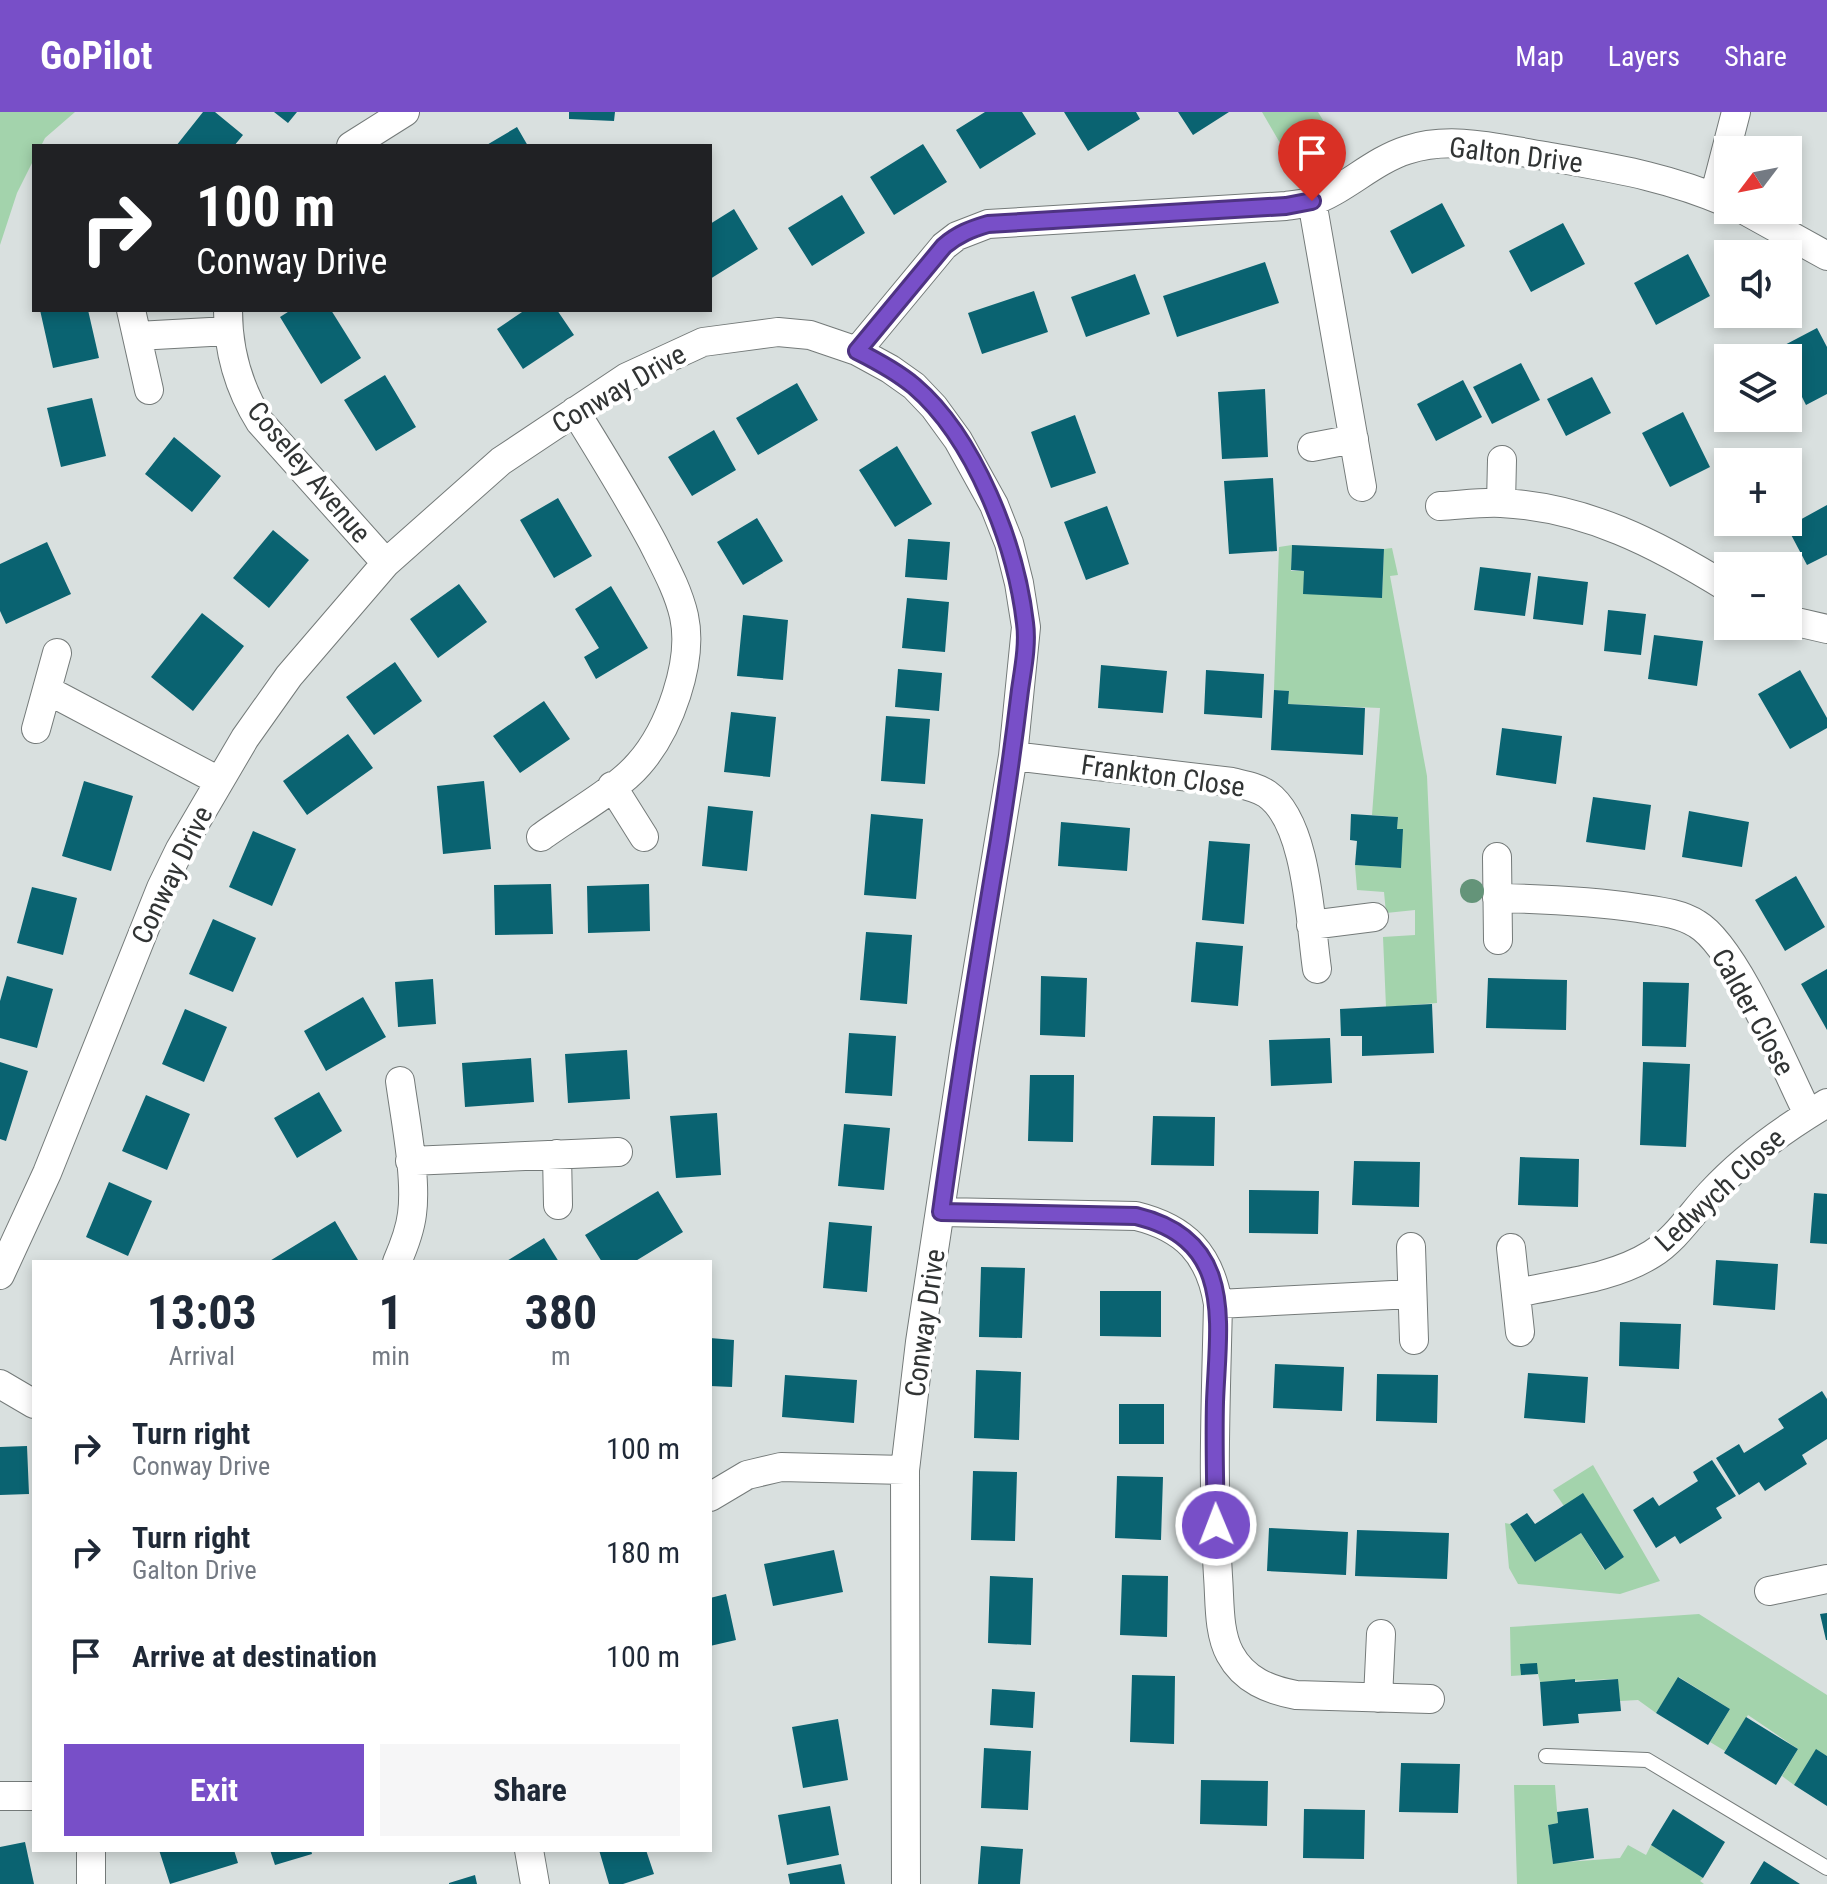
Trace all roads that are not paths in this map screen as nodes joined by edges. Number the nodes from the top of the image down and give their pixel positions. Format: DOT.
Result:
graph roads {
  1 [pos="405,112"];
  2 [pos="1736,112"];
  3 [pos="1732,136"];
  4 [pos="354,144"];
  5 [pos="1714,197"];
  6 [pos="1312,201"];
  7 [pos="1769,224"];
  8 [pos="1827,256"];
  9 [pos="228,320"];
  10 [pos="134,323"];
  11 [pos="857,351"];
  12 [pos="149,390"];
  13 [pos="575,411"];
  14 [pos="1354,439"];
  15 [pos="1312,447"];
  16 [pos="1502,460"];
  17 [pos="1362,487"];
  18 [pos="1501,503"];
  19 [pos="1440,506"];
  20 [pos="386,563"];
  21 [pos="1714,579"];
  22 [pos="1802,623"];
  23 [pos="1827,629"];
  24 [pos="57,653"];
  25 [pos="47,690"];
  26 [pos="36,729"];
  27 [pos="1013,756"];
  28 [pos="219,781"];
  29 [pos="612,786"];
  30 [pos="541,837"];
  31 [pos="644,837"];
  32 [pos="1497,857"];
  33 [pos="1497,898"];
  34 [pos="1374,917"];
  35 [pos="1311,925"];
  36 [pos="1498,940"];
  37 [pos="1317,969"];
  38 [pos="400,1081"];
  39 [pos="1817,1108"];
  40 [pos="618,1152"];
  41 [pos="557,1154"];
  42 [pos="410,1161"];
  43 [pos="558,1205"];
  44 [pos="941,1212"];
  45 [pos="1411,1247"];
  46 [pos="1511,1248"];
  47 [pos="398,1260"];
  48 [pos="0,1275"];
  49 [pos="1517,1293"];
  50 [pos="1412,1294"];
  51 [pos="1218,1304"];
  52 [pos="1520,1332"];
  53 [pos="1414,1340"];
  54 [pos="0,1384"];
  55 [pos="32,1403"];
  56 [pos="905,1470"];
  57 [pos="712,1496"];
  58 [pos="1827,1579"];
  59 [pos="1769,1591"];
  60 [pos="1381,1634"];
  61 [pos="1378,1698"];
  62 [pos="1430,1699"];
  63 [pos="1546,1756"];
  64 [pos="0,1796"];
  65 [pos="32,1796"];
  66 [pos="91,1852"];
  67 [pos="529,1852"];
  68 [pos="1827,1868"];
  69 [pos="91,1884"];
  70 [pos="535,1884"];
  71 [pos="906,1884"];
  1 -- 4 [label="street"];
  2 -- 3 [label="street"];
  5 -- 6 [label="street, Galton Drive"];
  6 -- 11 [label="street, Galton Drive"];
  6 -- 14 [label="street"];
  7 -- 8 [label="street"];
  9 -- 10 [label="street, Coseley Avenue"];
  9 -- 20 [label="street, Coseley Avenue"];
  10 -- 12 [label="street, Coseley Avenue"];
  11 -- 13 [label="street, Conway Drive"];
  11 -- 27 [label="street, Conway Drive"];
  13 -- 20 [label="street, Conway Drive"];
  13 -- 29 [label="street"];
  14 -- 15 [label="street"];
  14 -- 17 [label="street"];
  16 -- 18 [label="street"];
  18 -- 19 [label="street"];
  18 -- 21 [label="street"];
  20 -- 28 [label="street, Conway Drive"];
  22 -- 23 [label="street"];
  24 -- 25 [label="street"];
  25 -- 26 [label="street"];
  25 -- 28 [label="street"];
  27 -- 35 [label="street, Frankton Close"];
  27 -- 44 [label="street, Conway Drive"];
  28 -- 48 [label="street, Conway Drive"];
  29 -- 30 [label="street"];
  29 -- 31 [label="street"];
  32 -- 33 [label="street"];
  33 -- 36 [label="street"];
  33 -- 39 [label="street, Calder Close"];
  34 -- 35 [label="street"];
  35 -- 37 [label="street, Frankton Close"];
  38 -- 42 [label="street"];
  39 -- 49 [label="street, Ledwych Close"];
  40 -- 41 [label="street"];
  41 -- 42 [label="street"];
  41 -- 43 [label="street"];
  42 -- 47 [label="street"];
  44 -- 51 [label="street"];
  44 -- 56 [label="street, Conway Drive"];
  45 -- 50 [label="street"];
  46 -- 49 [label="street"];
  49 -- 52 [label="street"];
  50 -- 51 [label="street"];
  50 -- 53 [label="street"];
  51 -- 61 [label="street"];
  54 -- 55 [label="street"];
  56 -- 57 [label="street"];
  56 -- 71 [label="street, Conway Drive"];
  58 -- 59 [label="street"];
  60 -- 61 [label="street"];
  61 -- 62 [label="street"];
  63 -- 68 [label="lane"];
  64 -- 65 [label="street"];
  66 -- 69 [label="street"];
  67 -- 70 [label="street"];
}
